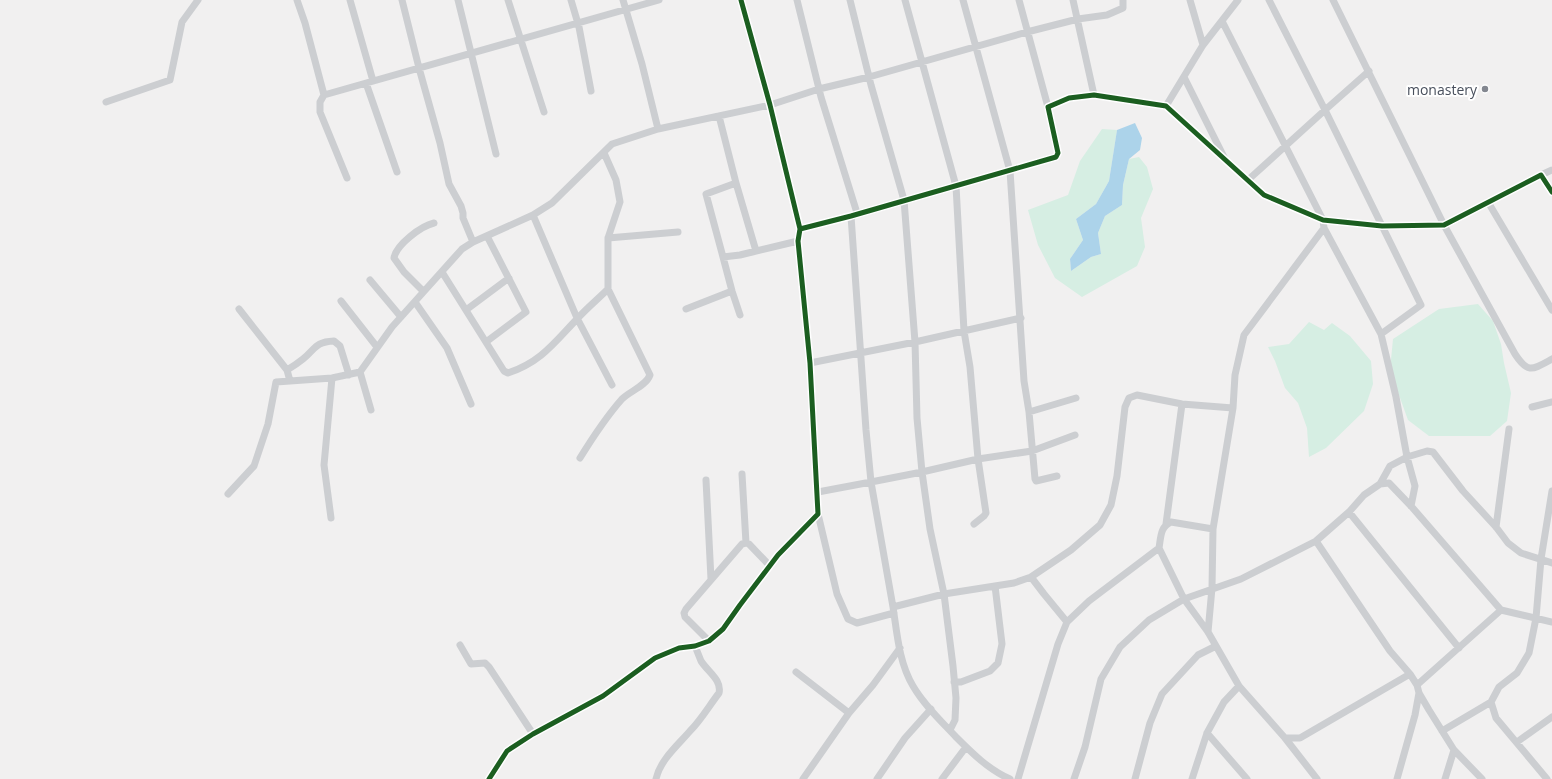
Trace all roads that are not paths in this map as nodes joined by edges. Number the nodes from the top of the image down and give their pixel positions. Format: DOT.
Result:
graph roads {
  1 [pos="198,0"];
  2 [pos="297,0"];
  3 [pos="350,0"];
  4 [pos="402,0"];
  5 [pos="458,0"];
  6 [pos="508,0"];
  7 [pos="571,0"];
  8 [pos="623,0"];
  9 [pos="659,0"];
  10 [pos="741,0"];
  11 [pos="797,0"];
  12 [pos="850,0"];
  13 [pos="905,0"];
  14 [pos="963,0"];
  15 [pos="1019,0"];
  16 [pos="1073,0"];
  17 [pos="1123,0"];
  18 [pos="1190,0"];
  19 [pos="1238,0"];
  20 [pos="1269,0"];
  21 [pos="1334,0"];
  22 [pos="625,9"];
  23 [pos="1078,19"];
  24 [pos="1222,21"];
  25 [pos="578,24"];
  26 [pos="1027,32"];
  27 [pos="520,40"];
  28 [pos="1203,45"];
  29 [pos="976,47"];
  30 [pos="471,54"];
  31 [pos="923,61"];
  32 [pos="419,68"];
  33 [pos="1369,71"];
  34 [pos="869,77"];
  35 [pos="1184,77"];
  36 [pos="373,81"];
  37 [pos="366,83"];
  38 [pos="819,89"];
  39 [pos="591,91"];
  40 [pos="324,95"];
  41 [pos="1094,95"];
  42 [pos="106,102"];
  43 [pos="770,105"];
  44 [pos="1166,106"];
  45 [pos="1048,107"];
  46 [pos="1325,110"];
  47 [pos="544,112"];
  48 [pos="719,116"];
  49 [pos="658,129"];
  50 [pos="1286,147"];
  51 [pos="604,153"];
  52 [pos="496,154"];
  53 [pos="1227,161"];
  54 [pos="1552,170"];
  55 [pos="1010,171"];
  56 [pos="397,172"];
  57 [pos="1541,175"];
  58 [pos="347,178"];
  59 [pos="1248,180"];
  60 [pos="736,183"];
  61 [pos="956,186"];
  62 [pos="1552,192"];
  63 [pos="904,200"];
  64 [pos="1488,202"];
  65 [pos="854,215"];
  66 [pos="533,216"];
  67 [pos="434,223"];
  68 [pos="1324,224"];
  69 [pos="1444,225"];
  70 [pos="1382,226"];
  71 [pos="800,229"];
  72 [pos="678,232"];
  73 [pos="487,236"];
  74 [pos="608,238"];
  75 [pos="798,241"];
  76 [pos="473,242"];
  77 [pos="756,251"];
  78 [pos="723,257"];
  79 [pos="442,272"];
  80 [pos="509,278"];
  81 [pos="370,280"];
  82 [pos="608,289"];
  83 [pos="423,291"];
  84 [pos="732,291"];
  85 [pos="341,300"];
  86 [pos="414,302"];
  87 [pos="239,309"];
  88 [pos="686,309"];
  89 [pos="466,310"];
  90 [pos="1552,310"];
  91 [pos="740,315"];
  92 [pos="400,317"];
  93 [pos="577,318"];
  94 [pos="1020,318"];
  95 [pos="964,331"];
  96 [pos="1381,334"];
  97 [pos="486,342"];
  98 [pos="915,342"];
  99 [pos="377,347"];
  100 [pos="861,353"];
  101 [pos="1552,359"];
  102 [pos="810,363"];
  103 [pos="287,370"];
  104 [pos="360,372"];
  105 [pos="348,375"];
  106 [pos="332,378"];
  107 [pos="290,381"];
  108 [pos="612,385"];
  109 [pos="1076,398"];
  110 [pos="1552,402"];
  111 [pos="471,404"];
  112 [pos="1182,404"];
  113 [pos="1532,407"];
  114 [pos="1233,408"];
  115 [pos="371,410"];
  116 [pos="1029,412"];
  117 [pos="1509,429"];
  118 [pos="1075,435"];
  119 [pos="1032,451"];
  120 [pos="1408,457"];
  121 [pos="580,458"];
  122 [pos="978,459"];
  123 [pos="922,472"];
  124 [pos="742,474"];
  125 [pos="1057,476"];
  126 [pos="706,480"];
  127 [pos="871,482"];
  128 [pos="1380,484"];
  129 [pos="1552,491"];
  130 [pos="818,492"];
  131 [pos="228,494"];
  132 [pos="1411,506"];
  133 [pos="1349,512"];
  134 [pos="818,514"];
  135 [pos="331,518"];
  136 [pos="974,524"];
  137 [pos="1166,524"];
  138 [pos="1496,527"];
  139 [pos="1213,529"];
  140 [pos="1316,541"];
  141 [pos="746,543"];
  142 [pos="1159,548"];
  143 [pos="1541,559"];
  144 [pos="1552,563"];
  145 [pos="770,566"];
  146 [pos="1032,577"];
  147 [pos="711,579"];
  148 [pos="995,586"];
  149 [pos="1212,588"];
  150 [pos="944,594"];
  151 [pos="1184,599"];
  152 [pos="894,610"];
  153 [pos="1501,610"];
  154 [pos="1536,618"];
  155 [pos="1067,622"];
  156 [pos="1552,622"];
  157 [pos="1208,632"];
  158 [pos="709,641"];
  159 [pos="460,645"];
  160 [pos="695,646"];
  161 [pos="1216,646"];
  162 [pos="900,648"];
  163 [pos="1459,648"];
  164 [pos="796,672"];
  165 [pos="1410,674"];
  166 [pos="954,682"];
  167 [pos="1417,685"];
  168 [pos="1239,686"];
  169 [pos="1419,693"];
  170 [pos="1491,702"];
  171 [pos="931,709"];
  172 [pos="849,713"];
  173 [pos="1552,718"];
  174 [pos="950,730"];
  175 [pos="1442,731"];
  176 [pos="1207,733"];
  177 [pos="533,734"];
  178 [pos="1285,738"];
  179 [pos="1517,742"];
  180 [pos="966,747"];
  181 [pos="1454,750"];
  182 [pos="489,779"];
  183 [pos="656,779"];
  184 [pos="803,779"];
  185 [pos="877,779"];
  186 [pos="942,779"];
  187 [pos="1010,779"];
  188 [pos="1018,779"];
  189 [pos="1074,779"];
  190 [pos="1136,779"];
  191 [pos="1192,779"];
  192 [pos="1247,779"];
  193 [pos="1317,779"];
  194 [pos="1397,779"];
  195 [pos="1445,779"];
  196 [pos="1482,779"];
  197 [pos="1547,779"];
  1 -- 42 [label="street"];
  2 -- 40 [label="street"];
  3 -- 36 [label="street"];
  4 -- 32 [label="street"];
  5 -- 30 [label="street"];
  6 -- 27 [label="street"];
  7 -- 25 [label="street"];
  8 -- 22 [label="street"];
  9 -- 22 [label="street"];
  10 -- 43 [label="street"];
  11 -- 38 [label="street"];
  12 -- 34 [label="street"];
  13 -- 31 [label="street"];
  14 -- 29 [label="street"];
  15 -- 26 [label="street"];
  16 -- 23 [label="street"];
  17 -- 23 [label="street"];
  18 -- 28 [label="street"];
  19 -- 24 [label="street"];
  20 -- 46 [label="street"];
  21 -- 33 [label="street"];
  22 -- 25 [label="street"];
  22 -- 49 [label="street"];
  23 -- 26 [label="street"];
  23 -- 41 [label="street"];
  24 -- 28 [label="street"];
  24 -- 50 [label="street"];
  25 -- 27 [label="street"];
  25 -- 39 [label="street"];
  26 -- 29 [label="street"];
  26 -- 45 [label="street"];
  27 -- 30 [label="street"];
  27 -- 47 [label="street"];
  28 -- 35 [label="street"];
  29 -- 31 [label="street"];
  29 -- 55 [label="street"];
  30 -- 32 [label="street"];
  30 -- 52 [label="street"];
  31 -- 34 [label="street"];
  31 -- 61 [label="street"];
  32 -- 36 [label="street"];
  32 -- 76 [label="street"];
  33 -- 46 [label="street"];
  33 -- 69 [label="street"];
  34 -- 38 [label="street"];
  34 -- 63 [label="street"];
  35 -- 44 [label="street"];
  35 -- 53 [label="street"];
  36 -- 37 [label="street"];
  37 -- 40 [label="street"];
  37 -- 56 [label="street"];
  38 -- 43 [label="street"];
  38 -- 65 [label="street"];
  40 -- 58 [label="street"];
  41 -- 44 [label="street"];
  41 -- 45 [label="street"];
  43 -- 48 [label="street"];
  43 -- 71 [label="street"];
  44 -- 53 [label="street"];
  45 -- 55 [label="street"];
  46 -- 50 [label="street"];
  46 -- 70 [label="street"];
  48 -- 49 [label="street"];
  48 -- 60 [label="street"];
  49 -- 51 [label="street"];
  50 -- 59 [label="street"];
  50 -- 68 [label="street"];
  51 -- 66 [label="street"];
  51 -- 74 [label="street"];
  53 -- 59 [label="street"];
  54 -- 57 [label="street"];
  55 -- 61 [label="street"];
  55 -- 94 [label="street"];
  57 -- 62 [label="street"];
  57 -- 64 [label="street"];
  59 -- 68 [label="street"];
  60 -- 77 [label="street"];
  60 -- 78 [label="street"];
  61 -- 63 [label="street"];
  61 -- 95 [label="street"];
  63 -- 65 [label="street"];
  63 -- 98 [label="street"];
  64 -- 69 [label="street"];
  64 -- 90 [label="street"];
  65 -- 71 [label="street"];
  65 -- 100 [label="street"];
  66 -- 73 [label="street"];
  66 -- 93 [label="street"];
  67 -- 83 [label="street"];
  68 -- 70 [label="street"];
  68 -- 96 [label="street"];
  68 -- 114 [label="street"];
  69 -- 70 [label="street"];
  69 -- 101 [label="street"];
  70 -- 96 [label="street"];
  71 -- 75 [label="street"];
  72 -- 74 [label="street"];
  73 -- 76 [label="street"];
  73 -- 80 [label="street"];
  74 -- 82 [label="street"];
  75 -- 77 [label="street"];
  75 -- 102 [label="street"];
  76 -- 79 [label="street"];
  77 -- 78 [label="street"];
  78 -- 84 [label="street"];
  79 -- 83 [label="street"];
  79 -- 89 [label="street"];
  80 -- 89 [label="street"];
  80 -- 97 [label="street"];
  81 -- 92 [label="street"];
  82 -- 93 [label="street"];
  82 -- 121 [label="street"];
  83 -- 86 [label="street"];
  84 -- 88 [label="street"];
  84 -- 91 [label="street"];
  85 -- 99 [label="street"];
  86 -- 92 [label="street"];
  86 -- 111 [label="street"];
  87 -- 103 [label="street"];
  89 -- 97 [label="street"];
  92 -- 99 [label="street"];
  93 -- 97 [label="street"];
  93 -- 108 [label="street"];
  94 -- 95 [label="street"];
  94 -- 116 [label="street"];
  95 -- 98 [label="street"];
  95 -- 122 [label="street"];
  96 -- 120 [label="street"];
  98 -- 100 [label="street"];
  98 -- 123 [label="street"];
  99 -- 104 [label="street"];
  100 -- 102 [label="street"];
  100 -- 127 [label="street"];
  102 -- 130 [label="street"];
  103 -- 105 [label="street"];
  103 -- 107 [label="street"];
  104 -- 105 [label="street"];
  104 -- 115 [label="street"];
  105 -- 106 [label="street"];
  106 -- 107 [label="street"];
  106 -- 135 [label="street"];
  107 -- 131 [label="street"];
  109 -- 116 [label="street"];
  110 -- 113 [label="street"];
  112 -- 114 [label="street"];
  112 -- 137 [label="street"];
  112 -- 146 [label="street"];
  114 -- 139 [label="street"];
  116 -- 119 [label="street"];
  117 -- 138 [label="street"];
  118 -- 119 [label="street"];
  119 -- 122 [label="street"];
  119 -- 125 [label="street"];
  120 -- 128 [label="street"];
  120 -- 132 [label="street"];
  120 -- 138 [label="street"];
  122 -- 123 [label="street"];
  122 -- 136 [label="street"];
  123 -- 127 [label="street"];
  123 -- 150 [label="street"];
  124 -- 141 [label="street"];
  126 -- 147 [label="street"];
  127 -- 130 [label="street"];
  127 -- 152 [label="street"];
  128 -- 132 [label="street"];
  128 -- 133 [label="street"];
  129 -- 143 [label="street"];
  130 -- 134 [label="street"];
  132 -- 153 [label="street"];
  133 -- 140 [label="street"];
  133 -- 163 [label="street"];
  134 -- 145 [label="street"];
  134 -- 152 [label="street"];
  137 -- 139 [label="street"];
  137 -- 142 [label="street"];
  138 -- 143 [label="street"];
  139 -- 149 [label="street"];
  140 -- 149 [label="street"];
  140 -- 165 [label="street"];
  141 -- 145 [label="street"];
  141 -- 147 [label="street"];
  142 -- 151 [label="street"];
  142 -- 155 [label="street"];
  143 -- 144 [label="street"];
  143 -- 154 [label="street"];
  145 -- 158 [label="street"];
  146 -- 148 [label="street"];
  146 -- 155 [label="street"];
  147 -- 158 [label="street"];
  148 -- 150 [label="street"];
  148 -- 166 [label="street"];
  149 -- 151 [label="street"];
  149 -- 157 [label="street"];
  150 -- 152 [label="street"];
  150 -- 166 [label="street"];
  151 -- 157 [label="street"];
  151 -- 189 [label="street"];
  152 -- 162 [label="street"];
  153 -- 154 [label="street"];
  153 -- 163 [label="street"];
  154 -- 156 [label="street"];
  154 -- 170 [label="street"];
  155 -- 188 [label="street"];
  157 -- 161 [label="street"];
  158 -- 160 [label="street"];
  159 -- 177 [label="street"];
  160 -- 177 [label="street"];
  160 -- 183 [label="street"];
  161 -- 168 [label="street"];
  161 -- 190 [label="street"];
  162 -- 171 [label="street"];
  162 -- 172 [label="street"];
  163 -- 167 [label="street"];
  164 -- 172 [label="street"];
  165 -- 167 [label="street"];
  165 -- 178 [label="street"];
  166 -- 174 [label="street"];
  167 -- 169 [label="street"];
  168 -- 176 [label="street"];
  168 -- 178 [label="street"];
  169 -- 175 [label="street"];
  169 -- 194 [label="street"];
  170 -- 175 [label="street"];
  170 -- 179 [label="street"];
  171 -- 174 [label="street"];
  171 -- 185 [label="street"];
  172 -- 184 [label="street"];
  173 -- 179 [label="street"];
  174 -- 180 [label="street"];
  175 -- 181 [label="street"];
  176 -- 191 [label="street"];
  176 -- 192 [label="street"];
  177 -- 182 [label="street"];
  178 -- 193 [label="street"];
  179 -- 197 [label="street"];
  180 -- 186 [label="street"];
  180 -- 187 [label="street"];
  181 -- 195 [label="street"];
  181 -- 196 [label="street"];
}
